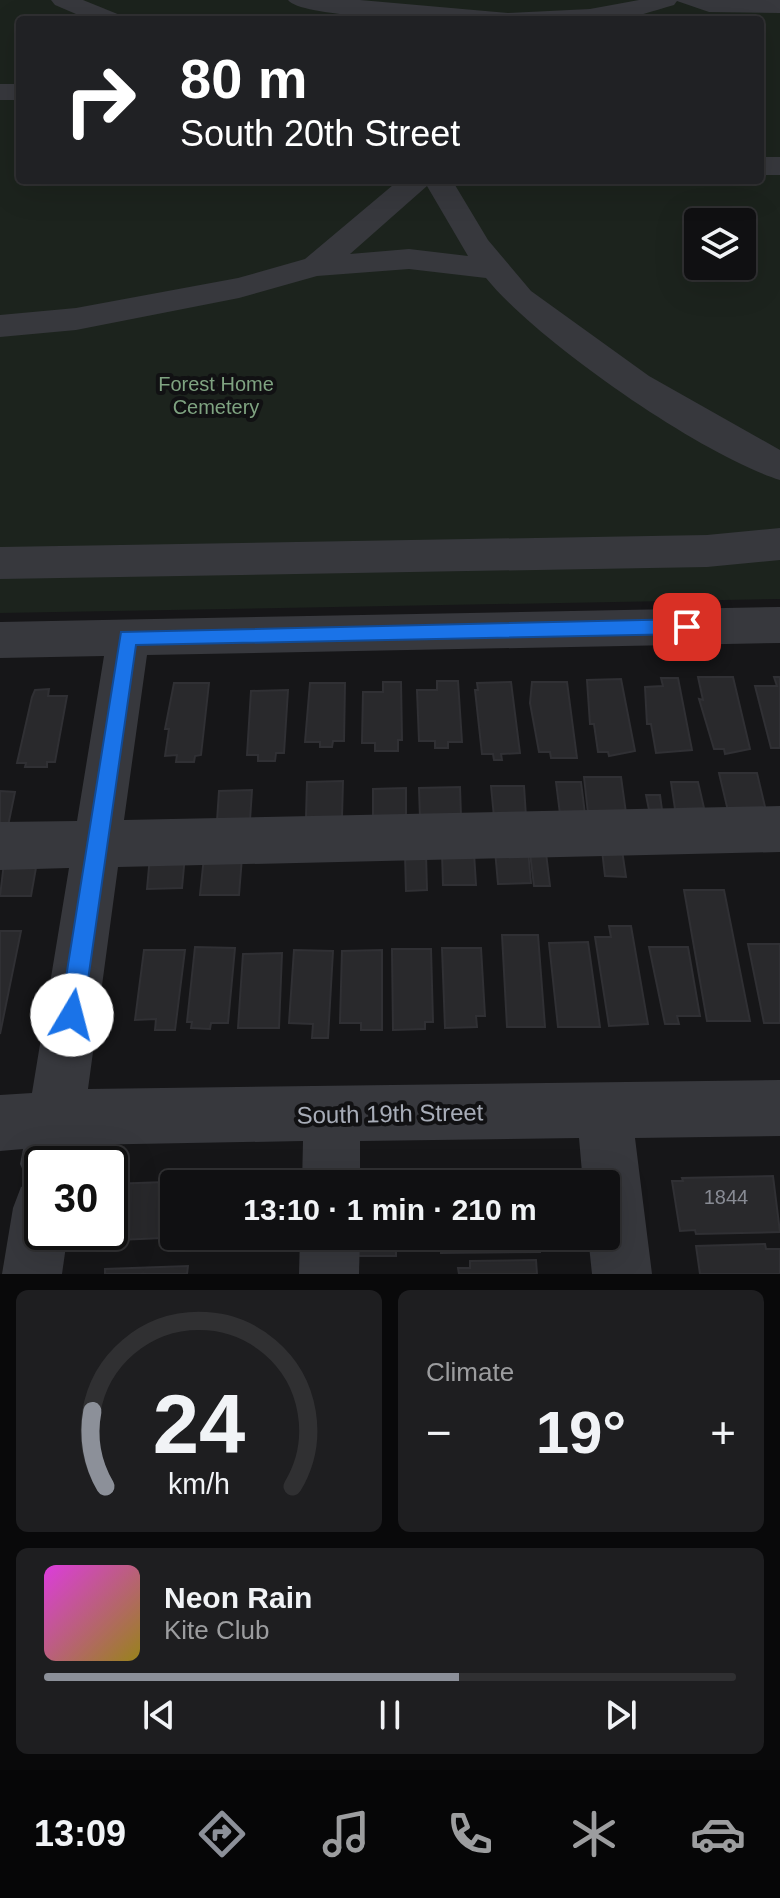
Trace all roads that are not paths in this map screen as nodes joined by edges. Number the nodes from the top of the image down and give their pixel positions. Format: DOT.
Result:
graph roads {
  1 [pos="63,0"];
  2 [pos="300,0"];
  3 [pos="666,0"];
  4 [pos="688,0"];
  5 [pos="780,6"];
  6 [pos="333,8"];
  7 [pos="402,11"];
  8 [pos="101,16"];
  9 [pos="454,16"];
  10 [pos="603,16"];
  11 [pos="412,184"];
  12 [pos="440,184"];
  13 [pos="316,266"];
  14 [pos="495,269"];
  15 [pos="0,326"];
  16 [pos="780,466"];
  17 [pos="780,544"];
  18 [pos="0,563"];
  19 [pos="780,625"];
  20 [pos="128,637"];
  21 [pos="0,640"];
  22 [pos="780,829"];
  23 [pos="97,843"];
  24 [pos="0,846"];
  25 [pos="780,1108"];
  26 [pos="604,1110"];
  27 [pos="332,1115"];
  28 [pos="0,1123"];
  29 [pos="52,1141"];
  30 [pos="331,1170"];
  31 [pos="36,1250"];
  32 [pos="330,1250"];
  33 [pos="32,1274"];
  34 [pos="329,1274"];
  35 [pos="622,1274"];
  1 -- 8 [label="street"];
  2 -- 6 [label="street"];
  3 -- 10 [label="street"];
  4 -- 5 [label="street"];
  6 -- 7 [label="street"];
  7 -- 9 [label="street"];
  11 -- 13 [label="street"];
  12 -- 14 [label="street"];
  13 -- 14 [label="street"];
  13 -- 15 [label="street"];
  14 -- 16 [label="street"];
  17 -- 18 [label="street"];
  19 -- 20 [label="street"];
  20 -- 21 [label="street"];
  20 -- 23 [label="street"];
  22 -- 23 [label="street"];
  23 -- 24 [label="street"];
  23 -- 29 [label="street"];
  25 -- 26 [label="street, South 19th Street"];
  26 -- 27 [label="street, South 19th Street"];
  26 -- 35 [label="street"];
  27 -- 29 [label="street, South 19th Street"];
  27 -- 30 [label="street"];
  28 -- 29 [label="street, South 19th Street"];
  31 -- 33 [label="street"];
  32 -- 34 [label="street"];
}
